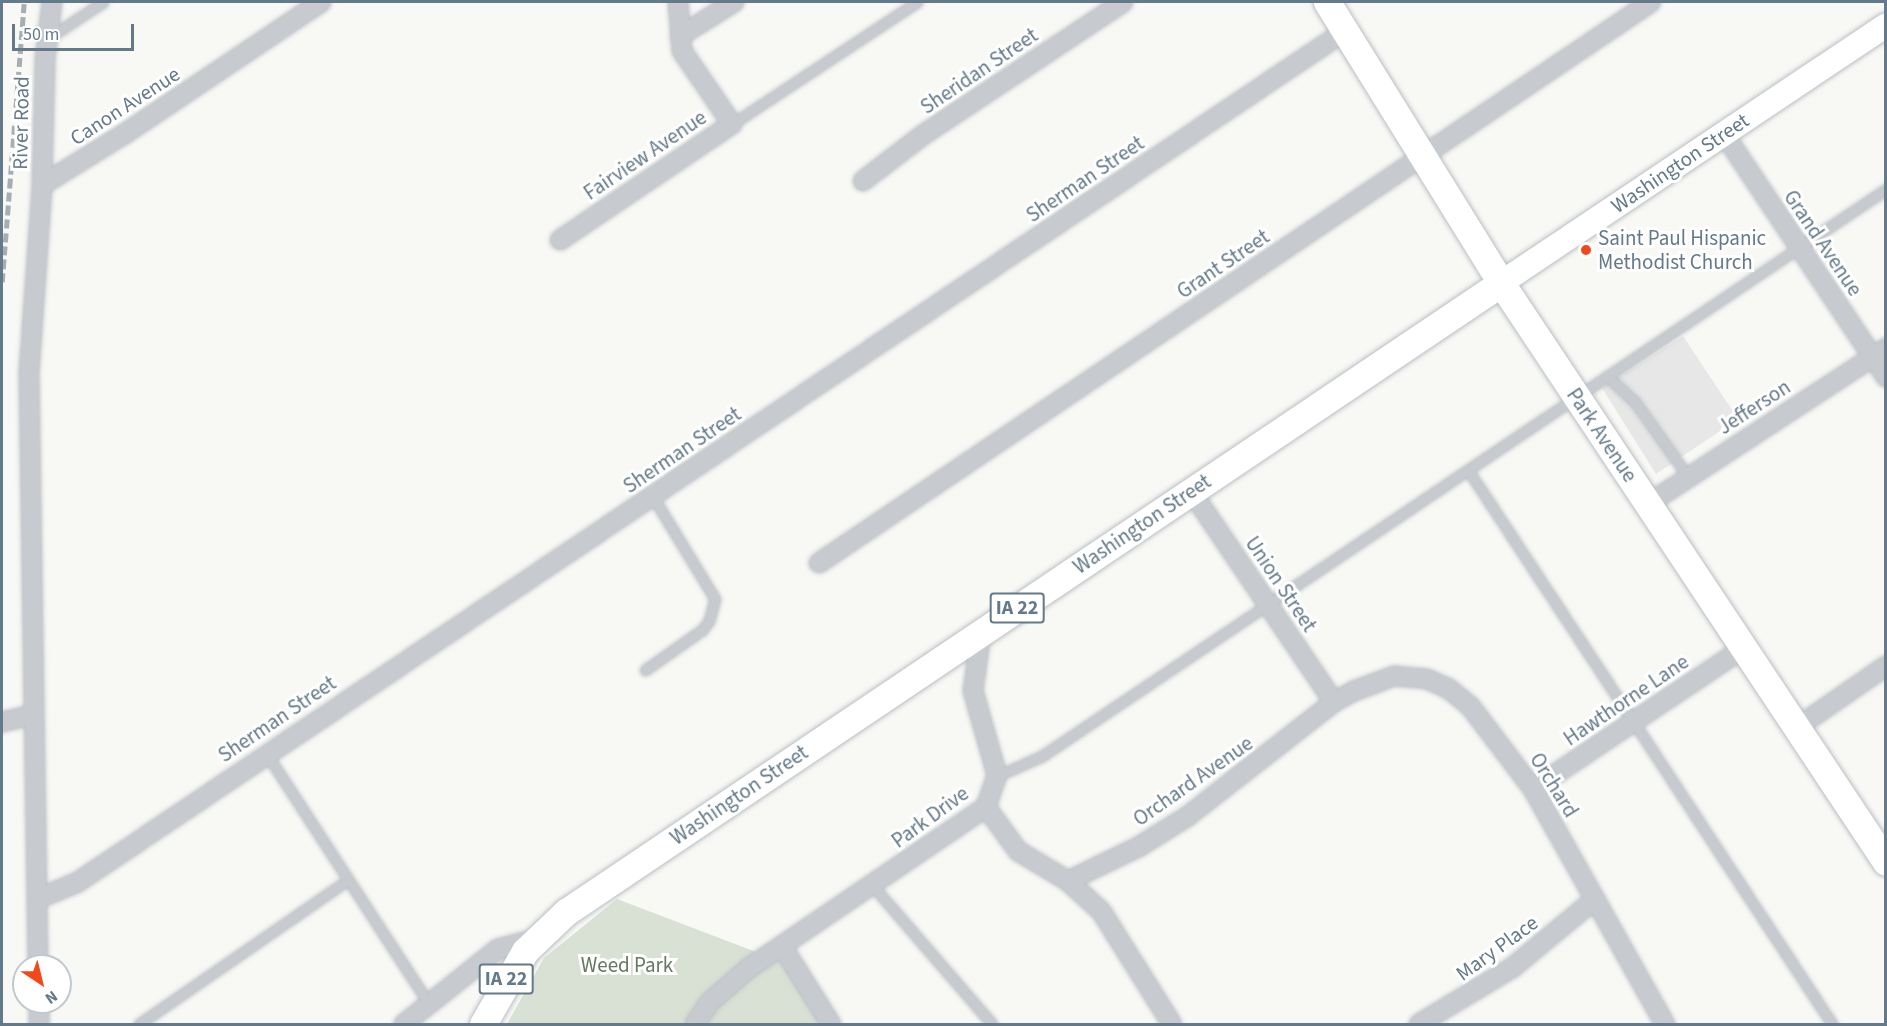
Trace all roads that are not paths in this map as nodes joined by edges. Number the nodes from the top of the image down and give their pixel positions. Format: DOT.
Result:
graph roads {
  1 [pos="52,2"];
  2 [pos="103,2"];
  3 [pos="321,2"];
  4 [pos="678,2"];
  5 [pos="734,2"];
  6 [pos="917,2"];
  7 [pos="1123,2"];
  8 [pos="1327,2"];
  9 [pos="1651,2"];
  10 [pos="1886,25"];
  11 [pos="1345,31"];
  12 [pos="680,36"];
  13 [pos="47,39"];
  14 [pos="732,124"];
  15 [pos="1724,134"];
  16 [pos="1420,155"];
  17 [pos="863,181"];
  18 [pos="42,185"];
  19 [pos="1886,189"];
  20 [pos="560,240"];
  21 [pos="1800,248"];
  22 [pos="1501,283"];
  23 [pos="1879,352"];
  24 [pos="1608,375"];
  25 [pos="1886,376"];
  26 [pos="1576,397"];
  27 [pos="1468,470"];
  28 [pos="1689,478"];
  29 [pos="1191,491"];
  30 [pos="653,497"];
  31 [pos="1648,504"];
  32 [pos="819,563"];
  33 [pos="1268,605"];
  34 [pos="981,633"];
  35 [pos="1744,648"];
  36 [pos="1886,666"];
  37 [pos="645,670"];
  38 [pos="1334,702"];
  39 [pos="32,716"];
  40 [pos="2,722"];
  41 [pos="1634,722"];
  42 [pos="1796,728"];
  43 [pos="266,753"];
  44 [pos="997,776"];
  45 [pos="1533,789"];
  46 [pos="986,807"];
  47 [pos="1886,862"];
  48 [pos="346,881"];
  49 [pos="1068,881"];
  50 [pos="872,885"];
  51 [pos="40,898"];
  52 [pos="1595,899"];
  53 [pos="536,939"];
  54 [pos="782,946"];
  55 [pos="38,954"];
  56 [pos="429,1004"];
  57 [pos="140,1024"];
  58 [pos="404,1024"];
  59 [pos="483,1024"];
  60 [pos="695,1024"];
  61 [pos="831,1024"];
  62 [pos="992,1024"];
  63 [pos="1172,1024"];
  64 [pos="1419,1024"];
  65 [pos="1665,1024"];
  66 [pos="1832,1024"];
  1 -- 13 [label="street, River Road"];
  2 -- 13 [label="lane"];
  3 -- 18 [label="street, Canon Avenue"];
  4 -- 12 [label="street, Fairview Avenue"];
  5 -- 12 [label="street"];
  6 -- 14 [label="lane"];
  7 -- 17 [label="street, Sheridan Street"];
  8 -- 11 [label="main road, Park Avenue"];
  9 -- 16 [label="street, Grant Street"];
  10 -- 15 [label="main road, Washington Street"];
  11 -- 16 [label="main road, Park Avenue"];
  11 -- 30 [label="street, Sherman Street"];
  12 -- 14 [label="street, Fairview Avenue"];
  13 -- 18 [label="street, River Road"];
  14 -- 20 [label="street, Fairview Avenue"];
  15 -- 21 [label="street, Grand Avenue"];
  15 -- 22 [label="main road, Washington Street"];
  16 -- 22 [label="main road, Park Avenue"];
  16 -- 32 [label="street, Grant Street"];
  18 -- 39 [label="street, River Road"];
  19 -- 21 [label="lane"];
  21 -- 23 [label="street, Grand Avenue"];
  21 -- 24 [label="lane"];
  22 -- 26 [label="main road, Park Avenue"];
  22 -- 29 [label="main road, Washington Street / IA 22"];
  23 -- 25 [label="street, Grand Avenue"];
  23 -- 28 [label="street, Jefferson"];
  24 -- 26 [label="lane"];
  24 -- 28 [label="lane"];
  26 -- 27 [label="lane"];
  26 -- 31 [label="main road, Park Avenue"];
  27 -- 33 [label="lane"];
  27 -- 41 [label="lane"];
  28 -- 31 [label="street, Jefferson"];
  29 -- 33 [label="street, Union Street"];
  29 -- 34 [label="main road, Washington Street / IA 22"];
  30 -- 37 [label="lane"];
  30 -- 43 [label="street, Sherman Street"];
  31 -- 35 [label="main road, Park Avenue"];
  33 -- 38 [label="street, Union Street"];
  33 -- 44 [label="lane"];
  34 -- 44 [label="street"];
  34 -- 53 [label="main road, Washington Street / IA 22"];
  35 -- 41 [label="street, Hawthorne Lane"];
  35 -- 42 [label="main road, Park Avenue"];
  36 -- 42 [label="street"];
  38 -- 45 [label="street, Orchard"];
  38 -- 49 [label="street, Orchard Avenue"];
  39 -- 40 [label="street"];
  39 -- 51 [label="street, River Road"];
  41 -- 45 [label="street, Hawthorne Lane"];
  41 -- 66 [label="lane"];
  42 -- 47 [label="main road, Park Avenue"];
  43 -- 48 [label="lane"];
  43 -- 51 [label="street, Sherman Street"];
  44 -- 46 [label="street, Park Drive"];
  45 -- 52 [label="street, Orchard"];
  46 -- 49 [label="street"];
  46 -- 50 [label="street, Park Drive"];
  48 -- 56 [label="lane"];
  48 -- 57 [label="lane"];
  49 -- 63 [label="street"];
  50 -- 54 [label="street, Park Drive"];
  50 -- 62 [label="lane"];
  51 -- 55 [label="street, River Road"];
  52 -- 64 [label="street, Mary Place"];
  52 -- 65 [label="street, Orchard"];
  53 -- 56 [label="street, Washington Street"];
  53 -- 59 [label="main road, IA 22"];
  54 -- 60 [label="street, Park Drive"];
  54 -- 61 [label="street"];
  56 -- 58 [label="street, Washington Street"];
}
